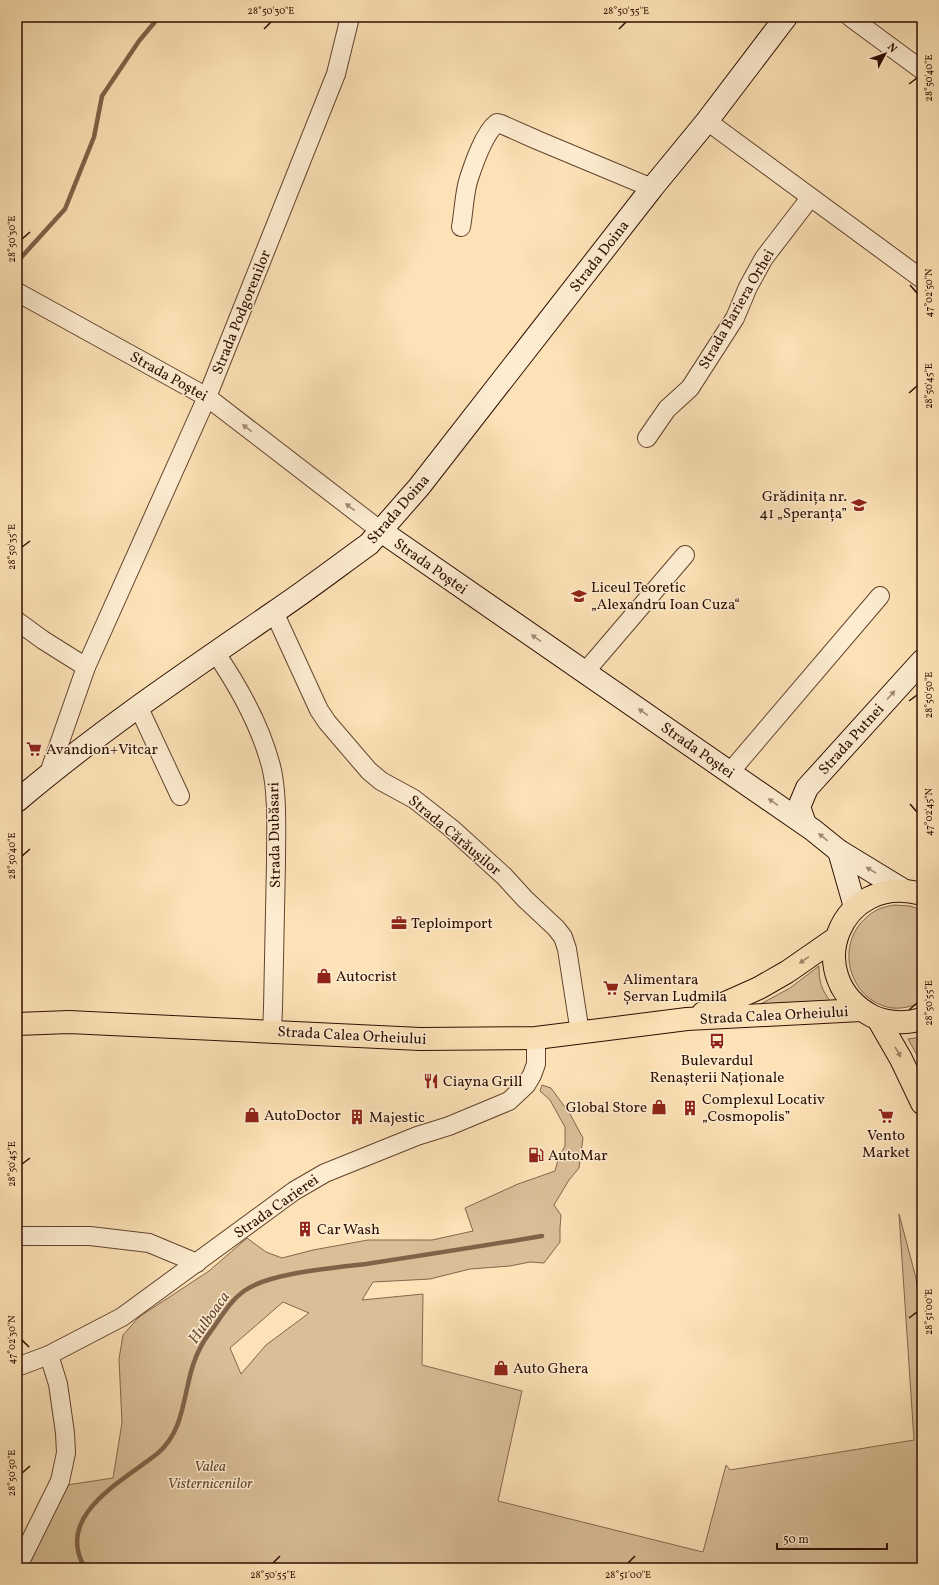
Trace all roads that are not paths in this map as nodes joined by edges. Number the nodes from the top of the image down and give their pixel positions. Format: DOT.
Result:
graph roads {
  1 [pos="350,17"];
  2 [pos="786,17"];
  3 [pos="850,17"];
  4 [pos="922,70"];
  5 [pos="707,121"];
  6 [pos="652,188"];
  7 [pos="810,198"];
  8 [pos="462,227"];
  9 [pos="922,279"];
  10 [pos="17,292"];
  11 [pos="207,397"];
  12 [pos="647,438"];
  13 [pos="381,531"];
  14 [pos="685,555"];
  15 [pos="880,596"];
  16 [pos="274,612"];
  17 [pos="17,621"];
  18 [pos="215,652"];
  19 [pos="922,661"];
  20 [pos="86,667"];
  21 [pos="585,672"];
  22 [pos="138,706"];
  23 [pos="730,772"];
  24 [pos="49,773"];
  25 [pos="180,796"];
  26 [pos="17,801"];
  27 [pos="805,824"];
  28 [pos="839,851"];
  29 [pos="912,892"];
  30 [pos="855,907"];
  31 [pos="836,938"];
  32 [pos="869,1014"];
  33 [pos="922,1018"];
  34 [pos="687,1020"];
  35 [pos="17,1024"];
  36 [pos="272,1032"];
  37 [pos="580,1033"];
  38 [pos="536,1038"];
  39 [pos="922,1103"];
  40 [pos="17,1236"];
  41 [pos="197,1263"];
  42 [pos="49,1355"];
  43 [pos="17,1367"];
  44 [pos="17,1568"];
  1 -- 11 [label="street, Strada Podgorenilor"];
  2 -- 5 [label="main road, Strada Doina"];
  3 -- 4 [label="street"];
  5 -- 6 [label="main road, Strada Doina"];
  5 -- 7 [label="street"];
  6 -- 8 [label="street"];
  6 -- 13 [label="main road, Strada Doina"];
  7 -- 9 [label="street"];
  7 -- 12 [label="street, Strada Bariera Orhei"];
  10 -- 11 [label="street, Strada Poștei"];
  13 -- 11 [label="street, Strada Poștei, one-way"];
  11 -- 20 [label="street, Strada Podgorenilor"];
  13 -- 16 [label="main road, Strada Doina"];
  21 -- 13 [label="main road, Strada Poștei, one-way"];
  14 -- 21 [label="street"];
  15 -- 23 [label="street"];
  16 -- 18 [label="main road, Strada Doina"];
  16 -- 37 [label="street, Strada Cărăușilor"];
  17 -- 20 [label="street"];
  18 -- 22 [label="main road, Strada Doina"];
  18 -- 36 [label="street, Strada Dubăsari"];
  27 -- 19 [label="main road, Strada Putnei, one-way"];
  20 -- 24 [label="street, Strada Podgorenilor"];
  23 -- 21 [label="main road, Strada Poștei, one-way"];
  22 -- 24 [label="main road, Strada Doina"];
  22 -- 25 [label="street"];
  27 -- 23 [label="main road, Strada Poștei, one-way"];
  24 -- 26 [label="main road, Strada Doina"];
  28 -- 27 [label="main road, Strada Poștei, one-way"];
  29 -- 28 [label="main road, Strada Poștei, one-way"];
  28 -- 30 [label="main road"];
  29 -- 30 [label="main road"];
  30 -- 31 [label="main road"];
  31 -- 32 [label="main road"];
  31 -- 34 [label="main road, Strada Calea Orheiului, one-way"];
  32 -- 33 [label="main road, Strada Calea Orheiului"];
  32 -- 34 [label="main road, Strada Calea Orheiului"];
  32 -- 39 [label="main road, one-way"];
  34 -- 37 [label="main road, Strada Calea Orheiului"];
  35 -- 36 [label="main road, Strada Calea Orheiului"];
  36 -- 38 [label="main road, Strada Calea Orheiului"];
  37 -- 38 [label="main road, Strada Calea Orheiului"];
  38 -- 41 [label="street, Strada Carierei"];
  40 -- 41 [label="street"];
  41 -- 42 [label="street, Strada Carierei"];
  42 -- 43 [label="street, Strada Carierei"];
  42 -- 44 [label="street"];
}
